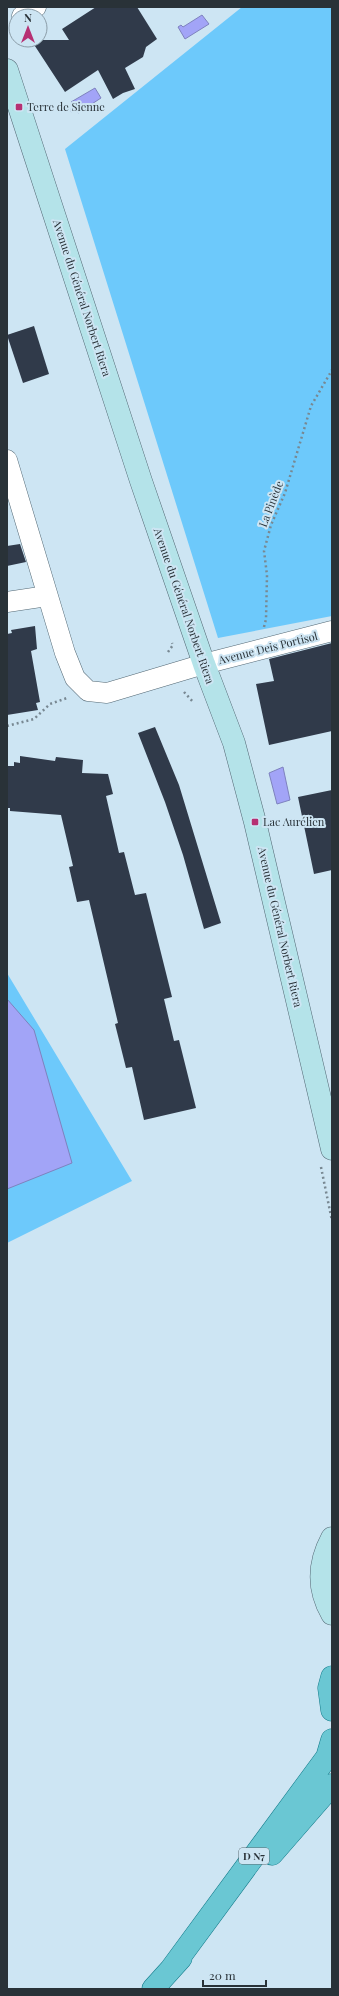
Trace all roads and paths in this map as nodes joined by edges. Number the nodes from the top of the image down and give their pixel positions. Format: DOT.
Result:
graph roads {
  1 [pos="7,70"];
  2 [pos="332,370"];
  3 [pos="7,460"];
  4 [pos="47,596"];
  5 [pos="7,602"];
  6 [pos="332,632"];
  7 [pos="256,650"];
  8 [pos="204,664"];
  9 [pos="88,691"];
  10 [pos="7,726"];
  11 [pos="332,1149"];
  12 [pos="332,1538"];
  13 [pos="332,1614"];
  14 [pos="332,1677"];
  15 [pos="332,1710"];
  16 [pos="332,1740"];
  17 [pos="332,1786"];
  18 [pos="171,1969"];
  19 [pos="153,1989"];
  1 -- 8 [label="main road, Avenue du Général Norbert Riera"];
  2 -- 7 [label="path, La Pinède"];
  3 -- 4 [label="street"];
  4 -- 5 [label="street"];
  4 -- 9 [label="street"];
  6 -- 7 [label="street, Avenue Deis Portisol"];
  7 -- 8 [label="street, Avenue Deis Portisol"];
  8 -- 9 [label="street, Avenue Deis Portisol"];
  8 -- 11 [label="main road, Avenue du Général Norbert Riera"];
  9 -- 10 [label="path"];
  12 -- 13 [label="main road"];
  14 -- 15 [label="main road"];
  16 -- 18 [label="main road, D N7"];
  17 -- 18 [label="main road, D N7"];
  18 -- 19 [label="main road, D N7"];
}
